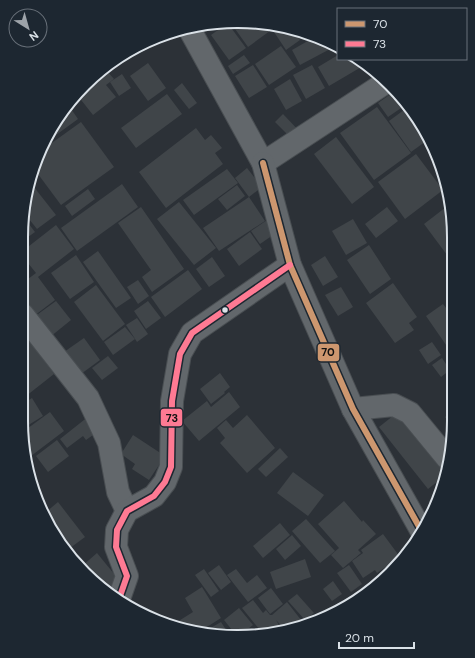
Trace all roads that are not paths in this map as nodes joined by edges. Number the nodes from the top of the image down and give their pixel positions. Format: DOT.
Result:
graph roads {
  1 [pos="192,33"];
  2 [pos="382,85"];
  3 [pos="263,163"];
  4 [pos="290,265"];
  5 [pos="28,321"];
  6 [pos="352,409"];
  7 [pos="444,454"];
  8 [pos="127,511"];
  9 [pos="419,526"];
  10 [pos="120,595"];
  1 -- 3 [label="street"];
  2 -- 3 [label="street"];
  3 -- 4 [label="street"];
  4 -- 6 [label="street"];
  4 -- 8 [label="street"];
  5 -- 8 [label="street"];
  6 -- 7 [label="street"];
  6 -- 9 [label="street"];
  8 -- 10 [label="street"];
}
